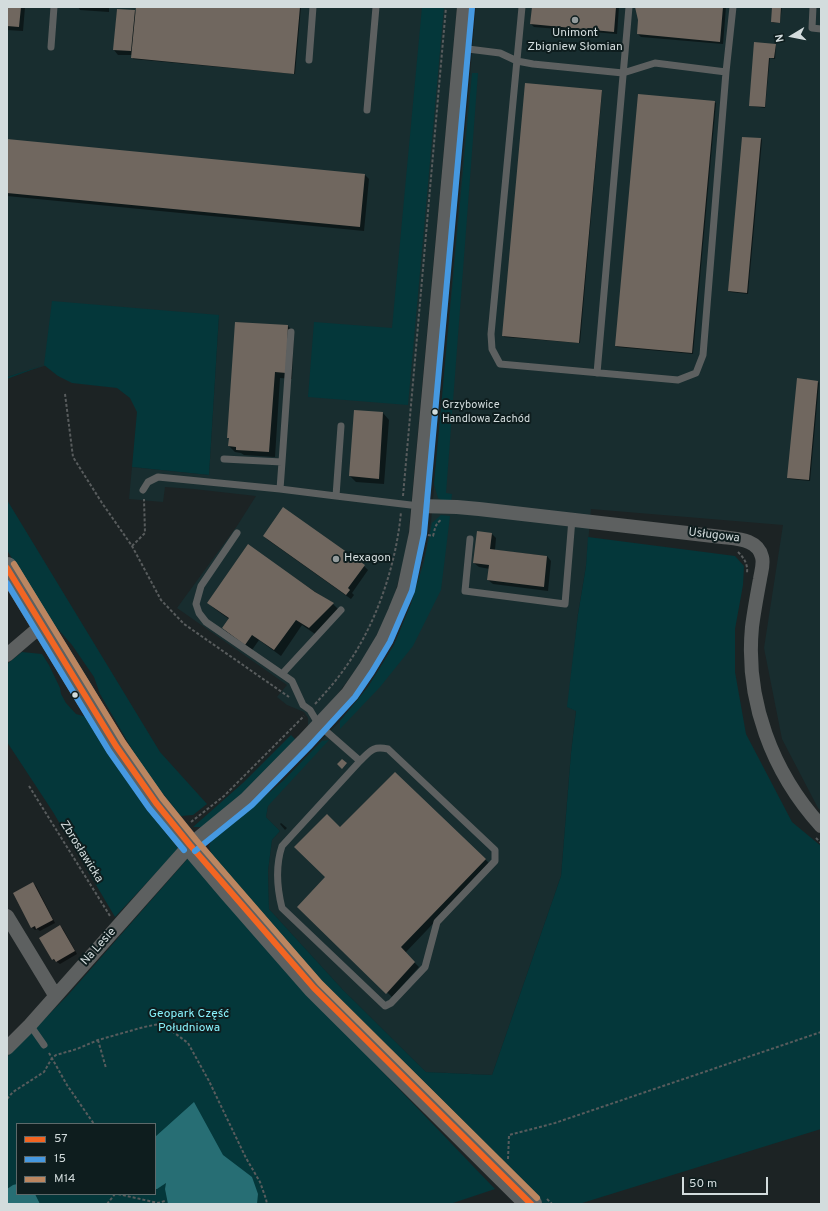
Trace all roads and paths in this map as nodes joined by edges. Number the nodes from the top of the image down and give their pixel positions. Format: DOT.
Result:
graph roads {
  1 [pos="54,7"];
  2 [pos="313,7"];
  3 [pos="376,7"];
  4 [pos="446,7"];
  5 [pos="464,7"];
  6 [pos="522,7"];
  7 [pos="629,7"];
  8 [pos="733,7"];
  9 [pos="814,7"];
  10 [pos="821,29"];
  11 [pos="50,47"];
  12 [pos="460,48"];
  13 [pos="309,60"];
  14 [pos="517,61"];
  15 [pos="726,72"];
  16 [pos="623,73"];
  17 [pos="367,110"];
  18 [pos="292,332"];
  19 [pos="597,373"];
  20 [pos="65,394"];
  21 [pos="341,426"];
  22 [pos="224,459"];
  23 [pos="282,462"];
  24 [pos="280,489"];
  25 [pos="143,490"];
  26 [pos="336,496"];
  27 [pos="402,504"];
  28 [pos="419,506"];
  29 [pos="444,518"];
  30 [pos="572,520"];
  31 [pos="238,533"];
  32 [pos="433,536"];
  33 [pos="470,539"];
  34 [pos="132,546"];
  35 [pos="733,550"];
  36 [pos="7,568"];
  37 [pos="747,577"];
  38 [pos="341,610"];
  39 [pos="41,626"];
  40 [pos="7,655"];
  41 [pos="282,674"];
  42 [pos="303,705"];
  43 [pos="310,710"];
  44 [pos="319,725"];
  45 [pos="360,761"];
  46 [pos="28,786"];
  47 [pos="189,824"];
  48 [pos="817,831"];
  49 [pos="821,843"];
  50 [pos="190,845"];
  51 [pos="7,916"];
  52 [pos="118,927"];
  53 [pos="55,995"];
  54 [pos="30,1025"];
  55 [pos="821,1032"];
  56 [pos="98,1040"];
  57 [pos="44,1045"];
  58 [pos="7,1048"];
  59 [pos="52,1058"];
  60 [pos="106,1068"];
  61 [pos="7,1099"];
  62 [pos="93,1123"];
  63 [pos="498,1161"];
  64 [pos="114,1195"];
  65 [pos="122,1195"];
  66 [pos="140,1199"];
  67 [pos="165,1201"];
  68 [pos="539,1201"];
  69 [pos="107,1204"];
  70 [pos="139,1204"];
  71 [pos="267,1204"];
  72 [pos="552,1204"];
  1 -- 11 [label="lane"];
  2 -- 13 [label="lane"];
  3 -- 17 [label="lane"];
  4 -- 27 [label="path"];
  5 -- 12 [label="street, Na Lesie"];
  6 -- 14 [label="lane"];
  7 -- 16 [label="lane"];
  8 -- 15 [label="lane"];
  9 -- 10 [label="lane"];
  12 -- 14 [label="lane"];
  12 -- 28 [label="street, Na Lesie"];
  14 -- 16 [label="lane"];
  14 -- 19 [label="lane"];
  15 -- 16 [label="lane"];
  15 -- 19 [label="lane"];
  16 -- 19 [label="lane"];
  18 -- 23 [label="lane"];
  20 -- 34 [label="path"];
  21 -- 26 [label="lane"];
  22 -- 23 [label="lane"];
  23 -- 24 [label="lane"];
  24 -- 25 [label="lane"];
  24 -- 26 [label="lane"];
  25 -- 34 [label="path"];
  26 -- 27 [label="lane"];
  27 -- 28 [label="lane"];
  27 -- 43 [label="path"];
  28 -- 30 [label="street, Usługowa"];
  28 -- 44 [label="street, Na Lesie"];
  29 -- 32 [label="path"];
  30 -- 33 [label="lane"];
  30 -- 48 [label="street, Usługowa"];
  31 -- 41 [label="lane"];
  34 -- 42 [label="path"];
  35 -- 37 [label="path"];
  36 -- 39 [label="main road"];
  38 -- 41 [label="lane"];
  39 -- 40 [label="street"];
  39 -- 50 [label="main road"];
  41 -- 42 [label="lane"];
  42 -- 43 [label="lane"];
  43 -- 44 [label="lane"];
  43 -- 47 [label="path"];
  44 -- 45 [label="lane"];
  44 -- 50 [label="street, Na Lesie"];
  45 -- 45 [label="lane"];
  46 -- 52 [label="path, Zbrosławicka"];
  48 -- 49 [label="path"];
  50 -- 52 [label="street, Na Lesie"];
  50 -- 63 [label="main road"];
  51 -- 53 [label="street"];
  52 -- 53 [label="street, Na Lesie"];
  53 -- 54 [label="street, Na Lesie"];
  54 -- 57 [label="lane"];
  54 -- 58 [label="street, Na Lesie"];
  55 -- 63 [label="path"];
  56 -- 59 [label="path"];
  56 -- 60 [label="path"];
  56 -- 71 [label="path"];
  57 -- 59 [label="path"];
  59 -- 61 [label="path"];
  59 -- 62 [label="path"];
  63 -- 68 [label="main road"];
  64 -- 69 [label="path"];
  65 -- 66 [label="path"];
  66 -- 67 [label="path"];
  66 -- 70 [label="path"];
  68 -- 72 [label="path"];
}
